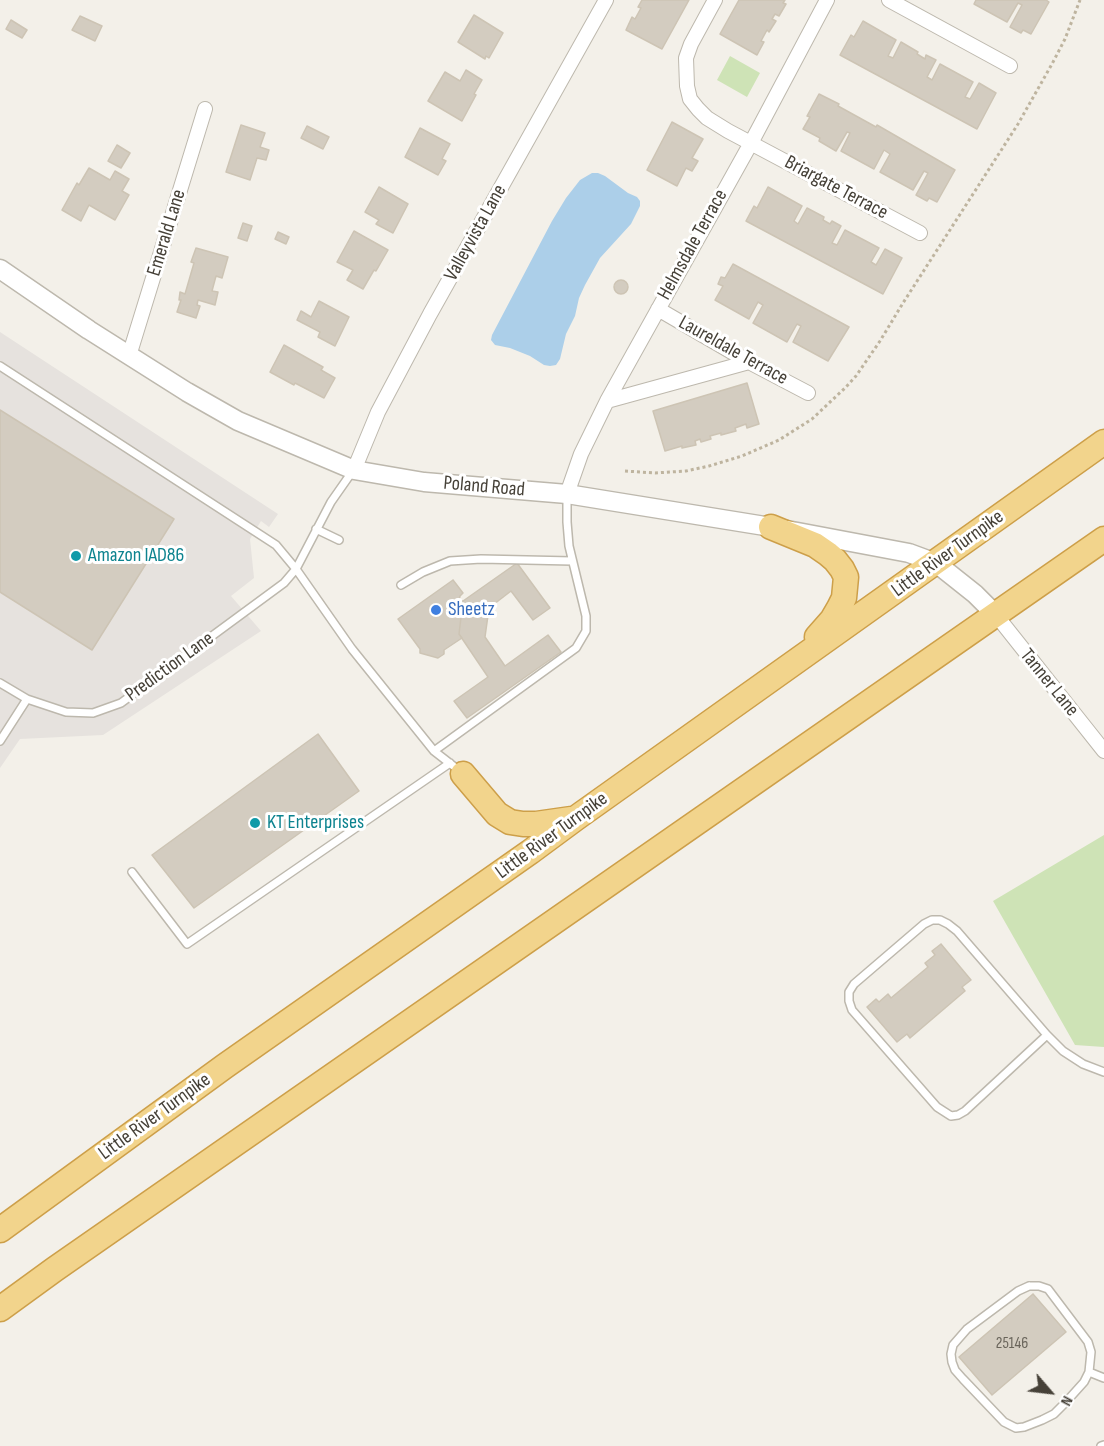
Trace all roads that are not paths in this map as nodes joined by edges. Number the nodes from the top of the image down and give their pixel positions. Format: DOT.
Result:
graph roads {
  1 [pos="606,0"];
  2 [pos="716,0"];
  3 [pos="827,0"];
  4 [pos="889,0"];
  5 [pos="1010,66"];
  6 [pos="205,110"];
  7 [pos="751,143"];
  8 [pos="920,233"];
  9 [pos="0,269"];
  10 [pos="658,309"];
  11 [pos="129,356"];
  12 [pos="749,362"];
  13 [pos="0,366"];
  14 [pos="808,393"];
  15 [pos="607,401"];
  16 [pos="1104,442"];
  17 [pos="354,470"];
  18 [pos="567,494"];
  19 [pos="771,527"];
  20 [pos="316,529"];
  21 [pos="1104,539"];
  22 [pos="339,540"];
  23 [pos="572,561"];
  24 [pos="936,562"];
  25 [pos="296,569"];
  26 [pos="401,585"];
  27 [pos="996,615"];
  28 [pos="772,680"];
  29 [pos="0,682"];
  30 [pos="27,699"];
  31 [pos="0,741"];
  32 [pos="434,751"];
  33 [pos="1104,751"];
  34 [pos="457,768"];
  35 [pos="576,818"];
  36 [pos="132,872"];
  37 [pos="1047,1035"];
  38 [pos="1104,1072"];
  39 [pos="0,1230"];
  40 [pos="0,1309"];
  41 [pos="1089,1372"];
  42 [pos="1104,1378"];
  1 -- 17 [label="street, Valleyvista Lane"];
  2 -- 7 [label="street, Briargate Terrace"];
  3 -- 7 [label="street, Helmsdale Terrace"];
  4 -- 5 [label="street"];
  6 -- 11 [label="street, Emerald Lane"];
  7 -- 8 [label="street, Briargate Terrace"];
  7 -- 10 [label="street, Helmsdale Terrace"];
  9 -- 11 [label="street, Poland Road"];
  10 -- 12 [label="street, Laureldale Terrace"];
  10 -- 15 [label="street, Helmsdale Terrace"];
  11 -- 17 [label="street, Poland Road"];
  12 -- 14 [label="street, Laureldale Terrace"];
  12 -- 15 [label="street"];
  13 -- 25 [label="lane"];
  15 -- 18 [label="street, Helmsdale Terrace"];
  16 -- 24 [label="highway, Little River Turnpike"];
  17 -- 18 [label="street, Poland Road"];
  17 -- 20 [label="lane, Prediction Lane"];
  18 -- 19 [label="street, Poland Road"];
  18 -- 23 [label="lane"];
  19 -- 24 [label="street, Poland Road"];
  19 -- 28 [label="highway"];
  20 -- 22 [label="lane"];
  20 -- 25 [label="lane, Prediction Lane"];
  21 -- 27 [label="highway"];
  23 -- 26 [label="lane"];
  23 -- 32 [label="lane"];
  24 -- 27 [label="street, Poland Road"];
  24 -- 28 [label="highway, Little River Turnpike"];
  25 -- 30 [label="lane, Prediction Lane"];
  25 -- 32 [label="lane"];
  27 -- 33 [label="street, Tanner Lane"];
  27 -- 40 [label="highway"];
  28 -- 35 [label="highway, Little River Turnpike"];
  29 -- 30 [label="lane, Prediction Lane"];
  30 -- 31 [label="lane"];
  32 -- 34 [label="lane"];
  34 -- 35 [label="highway"];
  34 -- 36 [label="lane"];
  35 -- 39 [label="highway, Little River Turnpike"];
  37 -- 37 [label="lane"];
  37 -- 38 [label="lane"];
  41 -- 41 [label="lane"];
  41 -- 42 [label="lane"];
}
